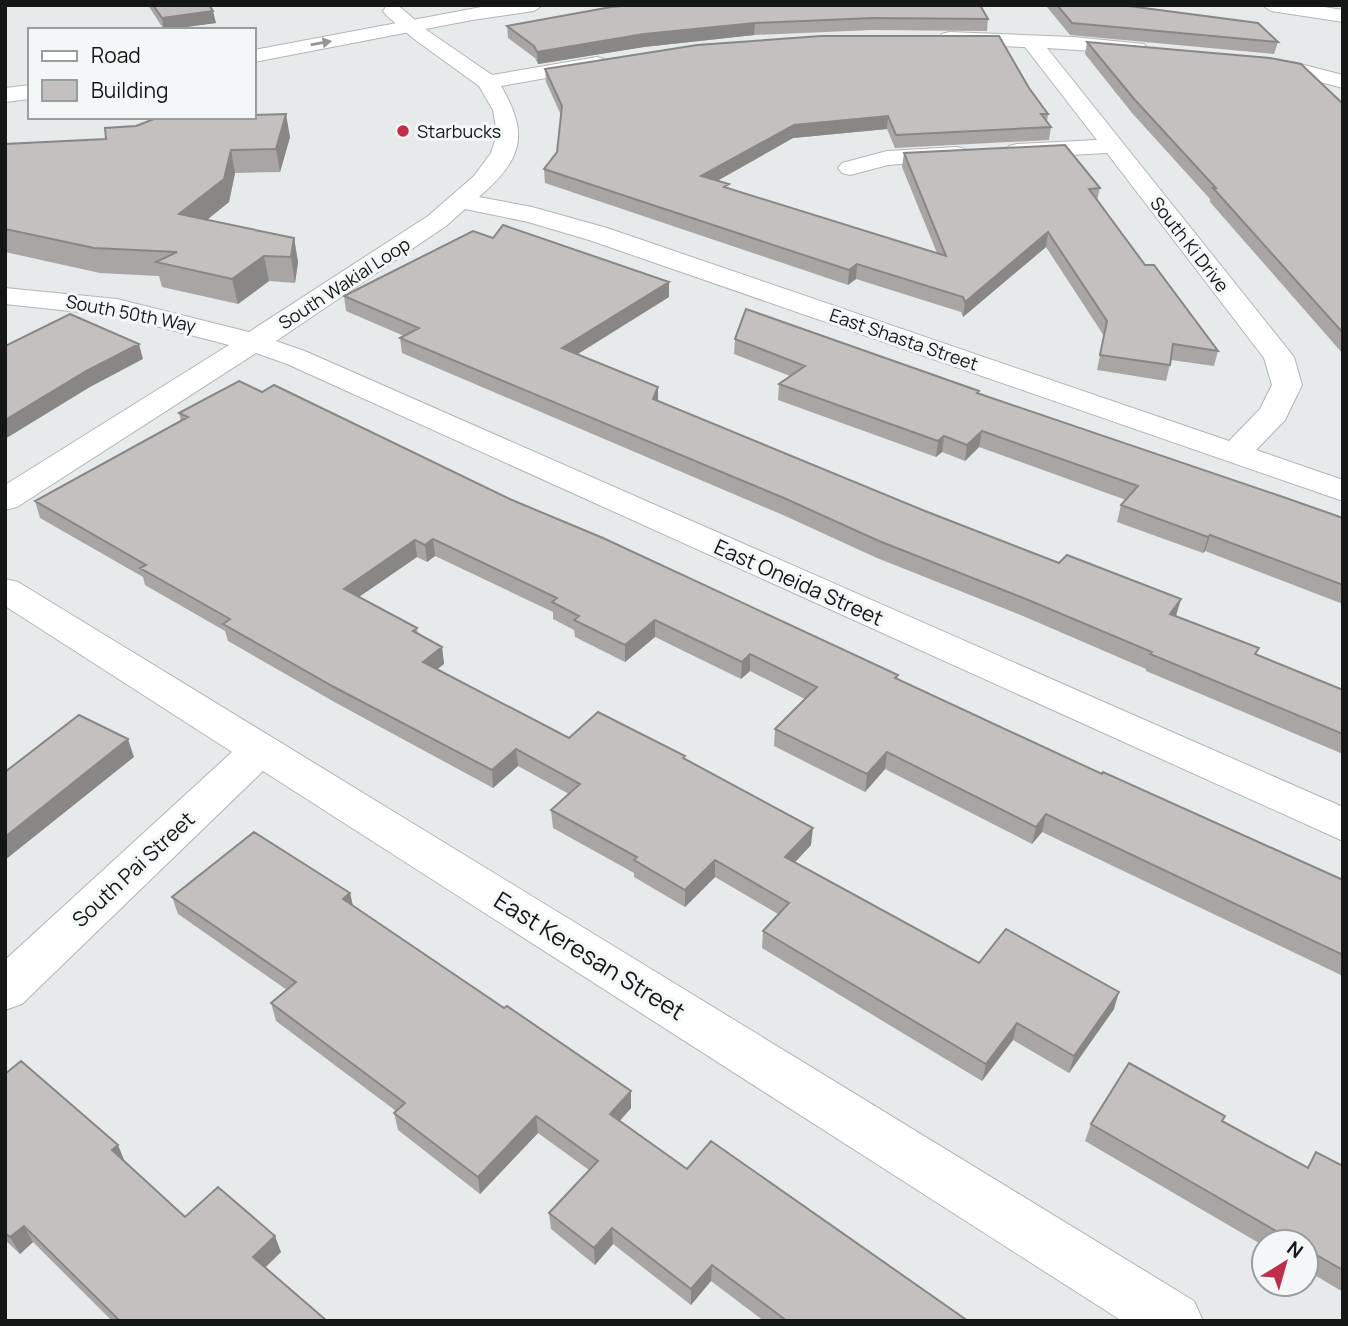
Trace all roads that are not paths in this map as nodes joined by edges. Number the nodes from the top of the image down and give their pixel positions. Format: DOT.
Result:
graph roads {
  1 [pos="534,5"];
  2 [pos="1271,5"];
  3 [pos="410,14"];
  4 [pos="1343,16"];
  5 [pos="256,37"];
  6 [pos="932,38"];
  7 [pos="1031,41"];
  8 [pos="1153,50"];
  9 [pos="256,55"];
  10 [pos="619,59"];
  11 [pos="1240,61"];
  12 [pos="28,73"];
  13 [pos="5,76"];
  14 [pos="488,82"];
  15 [pos="1343,82"];
  16 [pos="28,92"];
  17 [pos="5,95"];
  18 [pos="1113,146"];
  19 [pos="850,168"];
  20 [pos="461,201"];
  21 [pos="5,296"];
  22 [pos="254,342"];
  23 [pos="1236,453"];
  24 [pos="1343,491"];
  25 [pos="5,500"];
  26 [pos="5,590"];
  27 [pos="261,749"];
  28 [pos="1343,825"];
  29 [pos="5,989"];
  30 [pos="1174,1321"];
  1 -- 3 [label="street"];
  2 -- 4 [label="street"];
  3 -- 5 [label="street"];
  9 -- 3 [label="street, one-way"];
  3 -- 14 [label="street, South Wakial Loop"];
  6 -- 7 [label="street"];
  7 -- 8 [label="street"];
  7 -- 18 [label="street, South Ki Drive"];
  10 -- 14 [label="street"];
  11 -- 15 [label="street"];
  12 -- 13 [label="street"];
  14 -- 20 [label="street, South Wakial Loop"];
  16 -- 17 [label="street"];
  18 -- 19 [label="street"];
  18 -- 23 [label="street, South Ki Drive"];
  20 -- 22 [label="street, South Wakial Loop"];
  20 -- 23 [label="street, East Shasta Street"];
  21 -- 22 [label="street, South 50th Way"];
  22 -- 25 [label="street, South Wakial Loop"];
  22 -- 28 [label="street, East Oneida Street"];
  23 -- 24 [label="street, East Shasta Street"];
  26 -- 27 [label="street, East Keresan Street"];
  27 -- 29 [label="street, South Pai Street"];
  27 -- 30 [label="street, East Keresan Street"];
}
